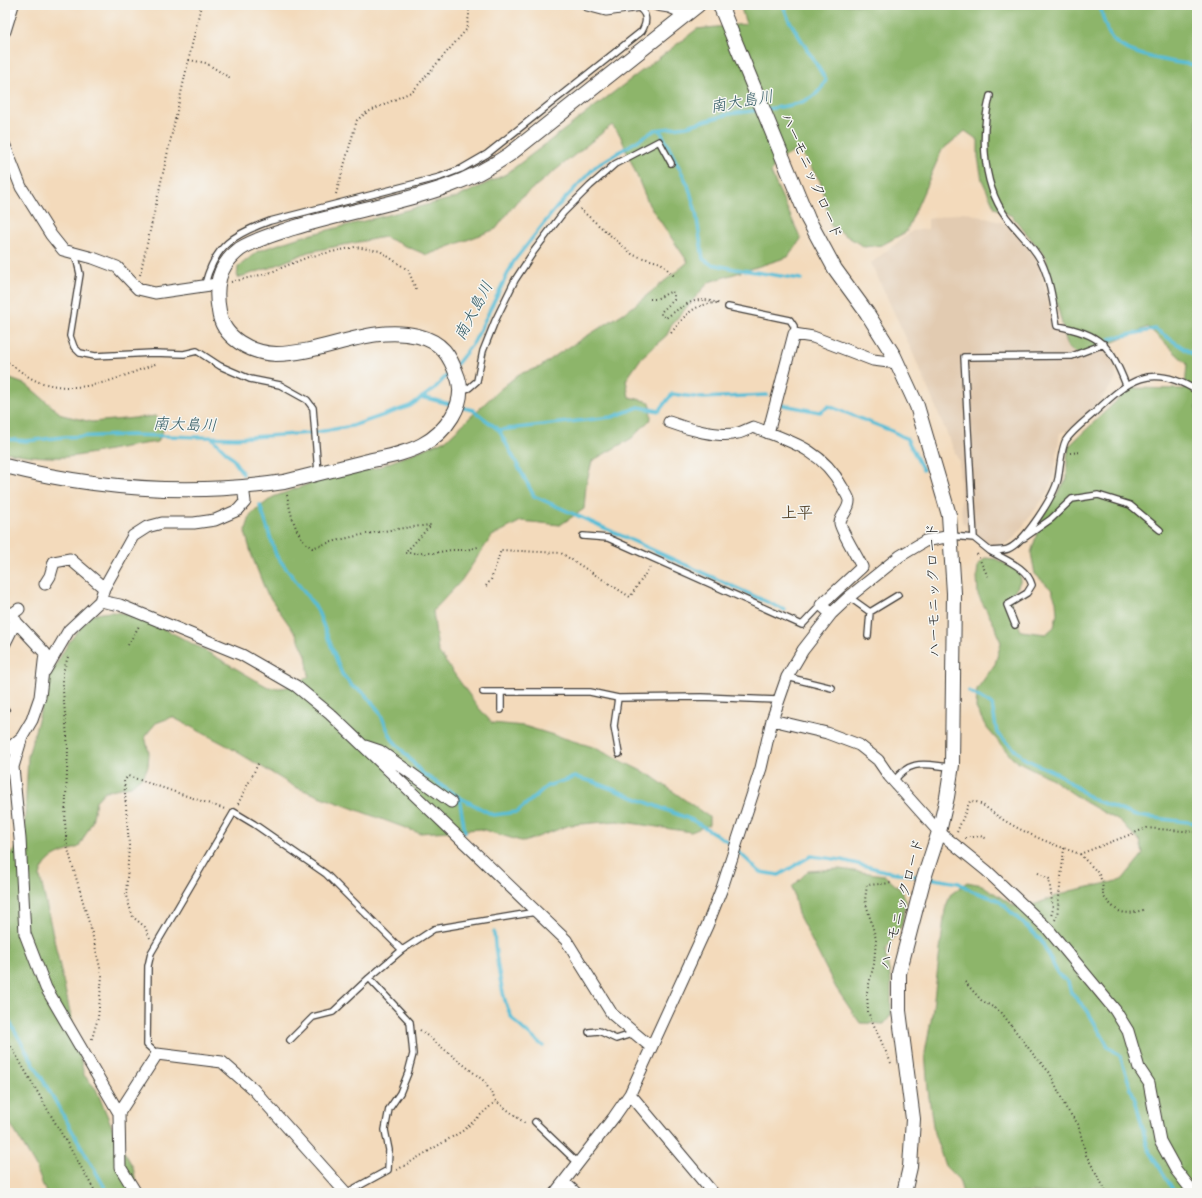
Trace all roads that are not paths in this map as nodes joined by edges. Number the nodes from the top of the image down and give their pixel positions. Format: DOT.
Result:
graph roads {
  1 [pos="13,5"];
  2 [pos="587,5"];
  3 [pos="657,5"];
  4 [pos="698,5"];
  5 [pos="720,5"];
  6 [pos="639,6"];
  7 [pos="686,14"];
  8 [pos="5,31"];
  9 [pos="990,96"];
  10 [pos="5,146"];
  11 [pos="670,163"];
  12 [pos="73,253"];
  13 [pos="211,284"];
  14 [pos="728,307"];
  15 [pos="794,334"];
  16 [pos="1104,344"];
  17 [pos="897,363"];
  18 [pos="1126,385"];
  19 [pos="1197,391"];
  20 [pos="459,394"];
  21 [pos="669,422"];
  22 [pos="768,433"];
  23 [pos="5,466"];
  24 [pos="318,474"];
  25 [pos="243,486"];
  26 [pos="1160,530"];
  27 [pos="583,536"];
  28 [pos="951,536"];
  29 [pos="974,538"];
  30 [pos="1019,541"];
  31 [pos="990,551"];
  32 [pos="45,584"];
  33 [pos="104,588"];
  34 [pos="898,595"];
  35 [pos="849,597"];
  36 [pos="100,601"];
  37 [pos="821,605"];
  38 [pos="870,612"];
  39 [pos="13,614"];
  40 [pos="831,614"];
  41 [pos="1015,625"];
  42 [pos="868,636"];
  43 [pos="5,643"];
  44 [pos="43,673"];
  45 [pos="787,677"];
  46 [pos="832,688"];
  47 [pos="483,692"];
  48 [pos="501,693"];
  49 [pos="618,698"];
  50 [pos="778,700"];
  51 [pos="501,710"];
  52 [pos="772,720"];
  53 [pos="22,737"];
  54 [pos="361,745"];
  55 [pos="5,752"];
  56 [pos="619,754"];
  57 [pos="951,768"];
  58 [pos="894,781"];
  59 [pos="451,802"];
  60 [pos="939,832"];
  61 [pos="536,912"];
  62 [pos="402,950"];
  63 [pos="369,978"];
  64 [pos="589,1032"];
  65 [pos="635,1033"];
  66 [pos="290,1040"];
  67 [pos="651,1047"];
  68 [pos="157,1054"];
  69 [pos="630,1094"];
  70 [pos="119,1113"];
  71 [pos="535,1122"];
  72 [pos="579,1164"];
  73 [pos="564,1182"];
  74 [pos="136,1193"];
  75 [pos="346,1193"];
  76 [pos="555,1193"];
  77 [pos="576,1193"];
  78 [pos="713,1193"];
  79 [pos="904,1193"];
  80 [pos="1194,1193"];
  1 -- 8 [label="street"];
  2 -- 6 [label="street"];
  3 -- 7 [label="street"];
  4 -- 7 [label="street"];
  5 -- 17 [label="street, ハーモニックロード"];
  6 -- 13 [label="lane"];
  7 -- 13 [label="street"];
  9 -- 16 [label="lane"];
  10 -- 12 [label="street"];
  11 -- 20 [label="lane"];
  12 -- 13 [label="street"];
  12 -- 24 [label="lane"];
  13 -- 20 [label="street"];
  14 -- 15 [label="lane"];
  15 -- 17 [label="street"];
  15 -- 22 [label="street"];
  16 -- 18 [label="lane"];
  16 -- 29 [label="lane"];
  17 -- 28 [label="street, ハーモニックロード"];
  18 -- 19 [label="lane"];
  18 -- 30 [label="lane"];
  20 -- 24 [label="street"];
  21 -- 22 [label="street"];
  22 -- 37 [label="street"];
  23 -- 25 [label="street"];
  24 -- 25 [label="street"];
  25 -- 33 [label="street"];
  26 -- 30 [label="lane"];
  27 -- 37 [label="lane"];
  28 -- 29 [label="lane"];
  28 -- 35 [label="street"];
  28 -- 57 [label="street, ハーモニックロード"];
  29 -- 31 [label="lane"];
  30 -- 31 [label="lane"];
  31 -- 41 [label="lane"];
  32 -- 33 [label="street"];
  33 -- 36 [label="street"];
  34 -- 38 [label="lane"];
  35 -- 38 [label="lane"];
  35 -- 40 [label="street"];
  36 -- 44 [label="street"];
  36 -- 54 [label="street"];
  37 -- 40 [label="street"];
  38 -- 42 [label="lane"];
  39 -- 43 [label="street"];
  39 -- 44 [label="street"];
  40 -- 45 [label="street"];
  44 -- 53 [label="street"];
  45 -- 46 [label="lane"];
  45 -- 50 [label="street"];
  47 -- 48 [label="lane"];
  48 -- 49 [label="lane"];
  48 -- 51 [label="lane"];
  49 -- 50 [label="lane"];
  49 -- 56 [label="lane"];
  50 -- 52 [label="street"];
  52 -- 58 [label="street"];
  52 -- 67 [label="street"];
  53 -- 55 [label="street"];
  53 -- 70 [label="street"];
  54 -- 59 [label="street"];
  54 -- 61 [label="street"];
  57 -- 58 [label="lane"];
  57 -- 60 [label="street, ハーモニックロード"];
  58 -- 60 [label="street"];
  60 -- 79 [label="street, ハーモニックロード"];
  60 -- 80 [label="street"];
  61 -- 62 [label="lane"];
  61 -- 65 [label="street"];
  62 -- 63 [label="lane"];
  62 -- 68 [label="lane"];
  63 -- 66 [label="lane"];
  63 -- 75 [label="lane"];
  64 -- 65 [label="lane"];
  65 -- 67 [label="street"];
  67 -- 69 [label="street"];
  68 -- 70 [label="street"];
  68 -- 75 [label="street"];
  69 -- 72 [label="street"];
  69 -- 78 [label="street"];
  70 -- 74 [label="street"];
  71 -- 72 [label="lane"];
  72 -- 73 [label="street"];
  73 -- 76 [label="street"];
  73 -- 77 [label="street"];
}
